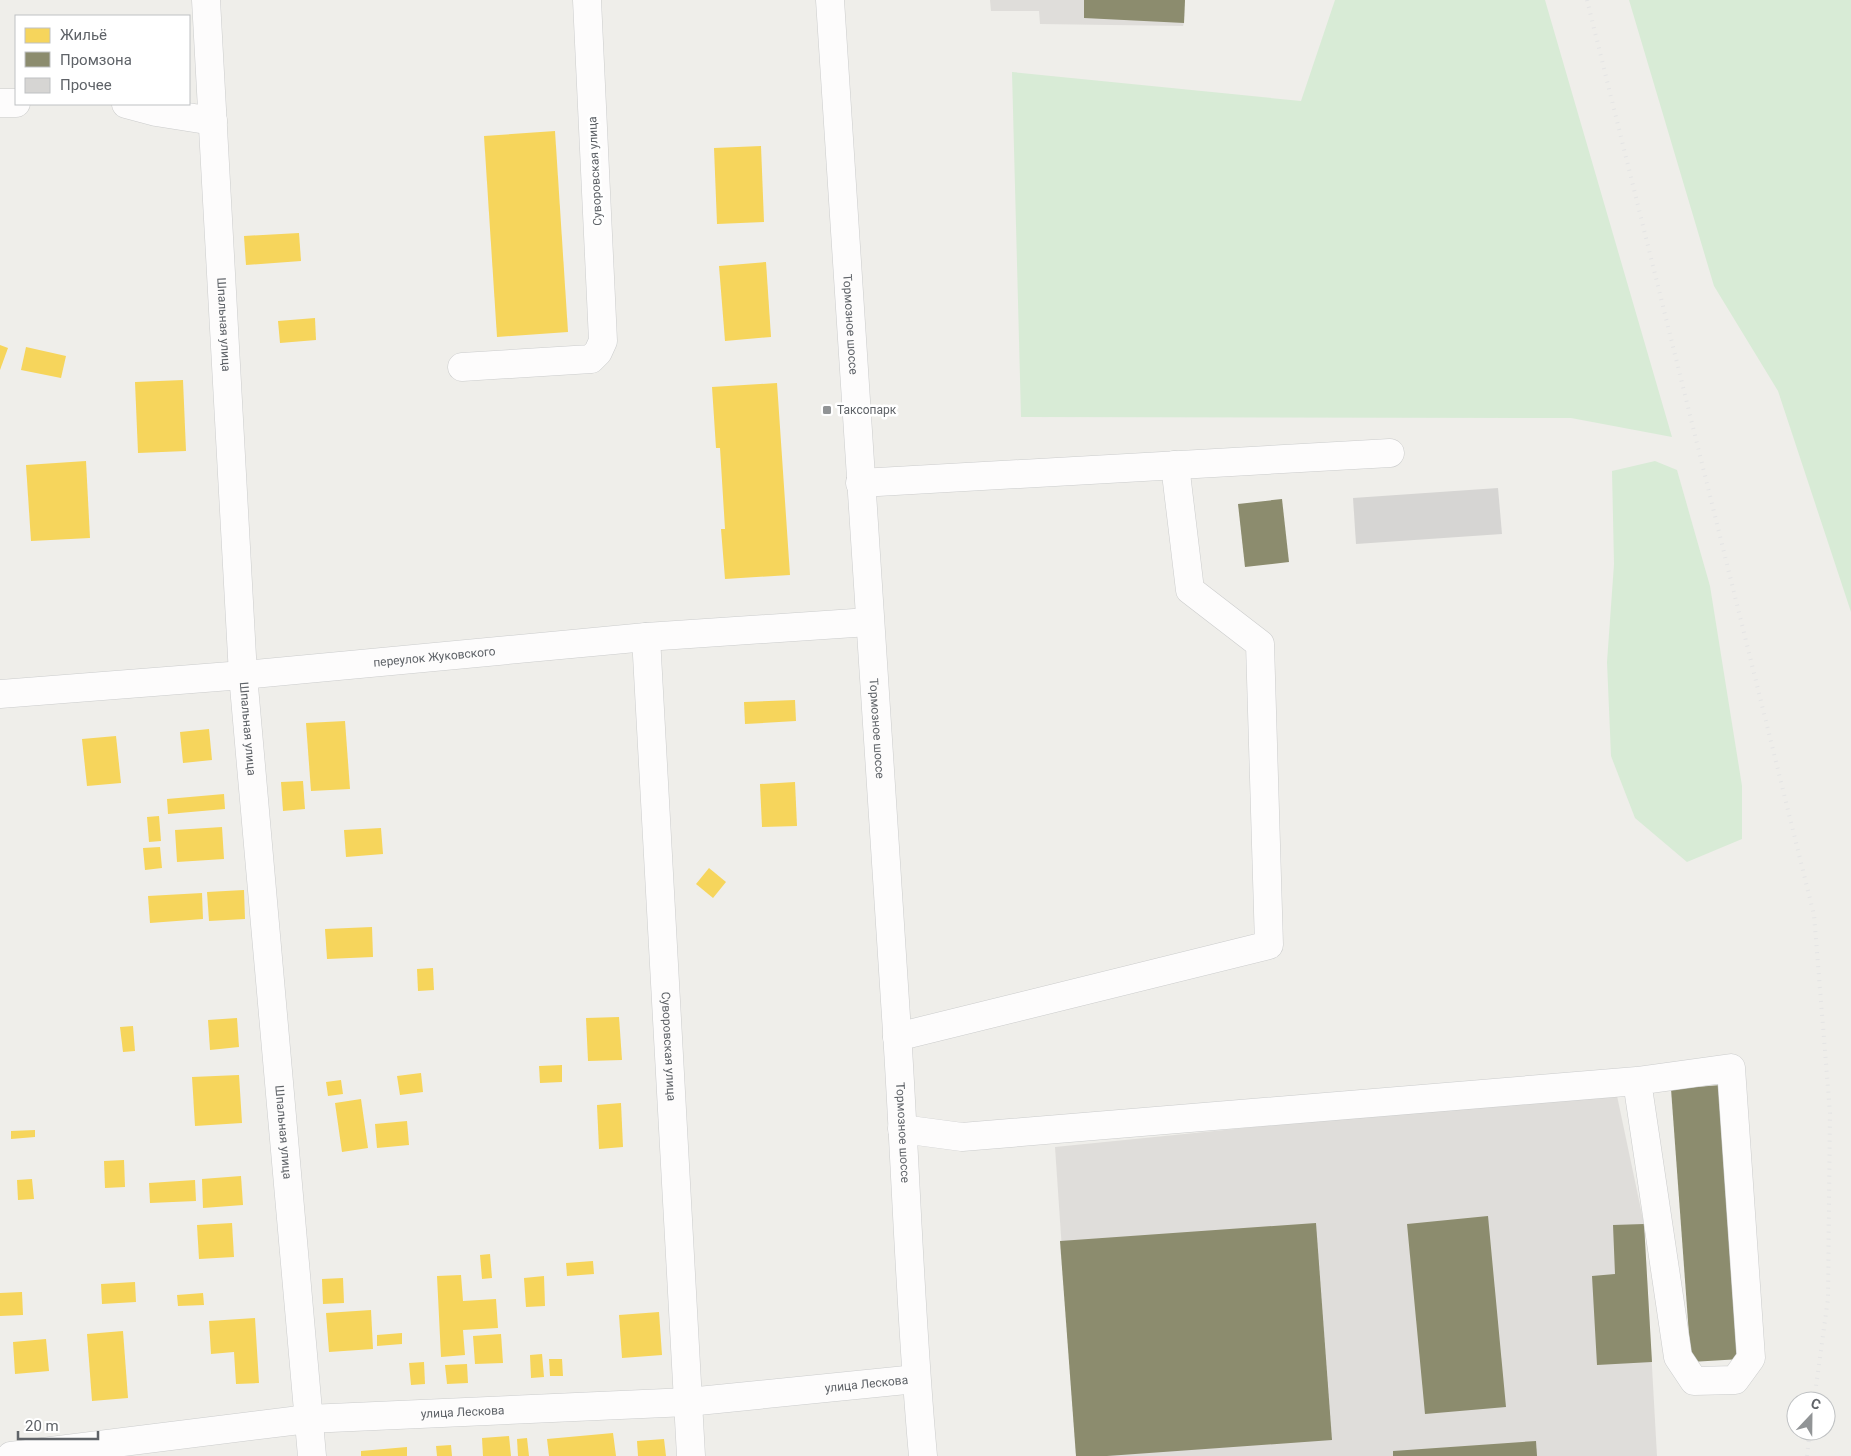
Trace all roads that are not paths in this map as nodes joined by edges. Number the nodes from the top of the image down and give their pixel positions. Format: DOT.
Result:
graph roads {
  1 [pos="206,0"];
  2 [pos="587,0"];
  3 [pos="830,0"];
  4 [pos="0,103"];
  5 [pos="15,103"];
  6 [pos="130,105"];
  7 [pos="213,121"];
  8 [pos="462,367"];
  9 [pos="1390,453"];
  10 [pos="1175,465"];
  11 [pos="860,483"];
  12 [pos="869,622"];
  13 [pos="646,637"];
  14 [pos="243,675"];
  15 [pos="0,694"];
  16 [pos="897,1037"];
  17 [pos="1637,1081"];
  18 [pos="902,1129"];
  19 [pos="916,1379"];
  20 [pos="688,1402"];
  21 [pos="308,1419"];
  22 [pos="11,1456"];
  23 [pos="312,1456"];
  24 [pos="691,1456"];
  25 [pos="923,1456"];
  1 -- 7 [label="street, Шпальная улица"];
  2 -- 8 [label="street, Суворовская улица"];
  3 -- 11 [label="street, Тормозное шоссе"];
  4 -- 5 [label="street"];
  6 -- 7 [label="street"];
  7 -- 14 [label="street, Шпальная улица"];
  9 -- 10 [label="street"];
  10 -- 11 [label="street"];
  10 -- 16 [label="street"];
  11 -- 12 [label="street, Тормозное шоссе"];
  12 -- 13 [label="street, переулок Жуковского"];
  12 -- 16 [label="street, Тормозное шоссе"];
  13 -- 14 [label="street, переулок Жуковского"];
  13 -- 20 [label="street, Суворовская улица"];
  14 -- 15 [label="street, переулок Жуковского"];
  14 -- 21 [label="street, Шпальная улица"];
  16 -- 18 [label="street, Тормозное шоссе"];
  17 -- 17 [label="street"];
  17 -- 18 [label="street"];
  18 -- 19 [label="street, Тормозное шоссе"];
  19 -- 20 [label="street, улица Лескова"];
  19 -- 25 [label="street, Тормозное шоссе"];
  20 -- 21 [label="street, улица Лескова"];
  20 -- 24 [label="street, Суворовская улица"];
  21 -- 22 [label="street, улица Лескова"];
  21 -- 23 [label="street, Шпальная улица"];
}
